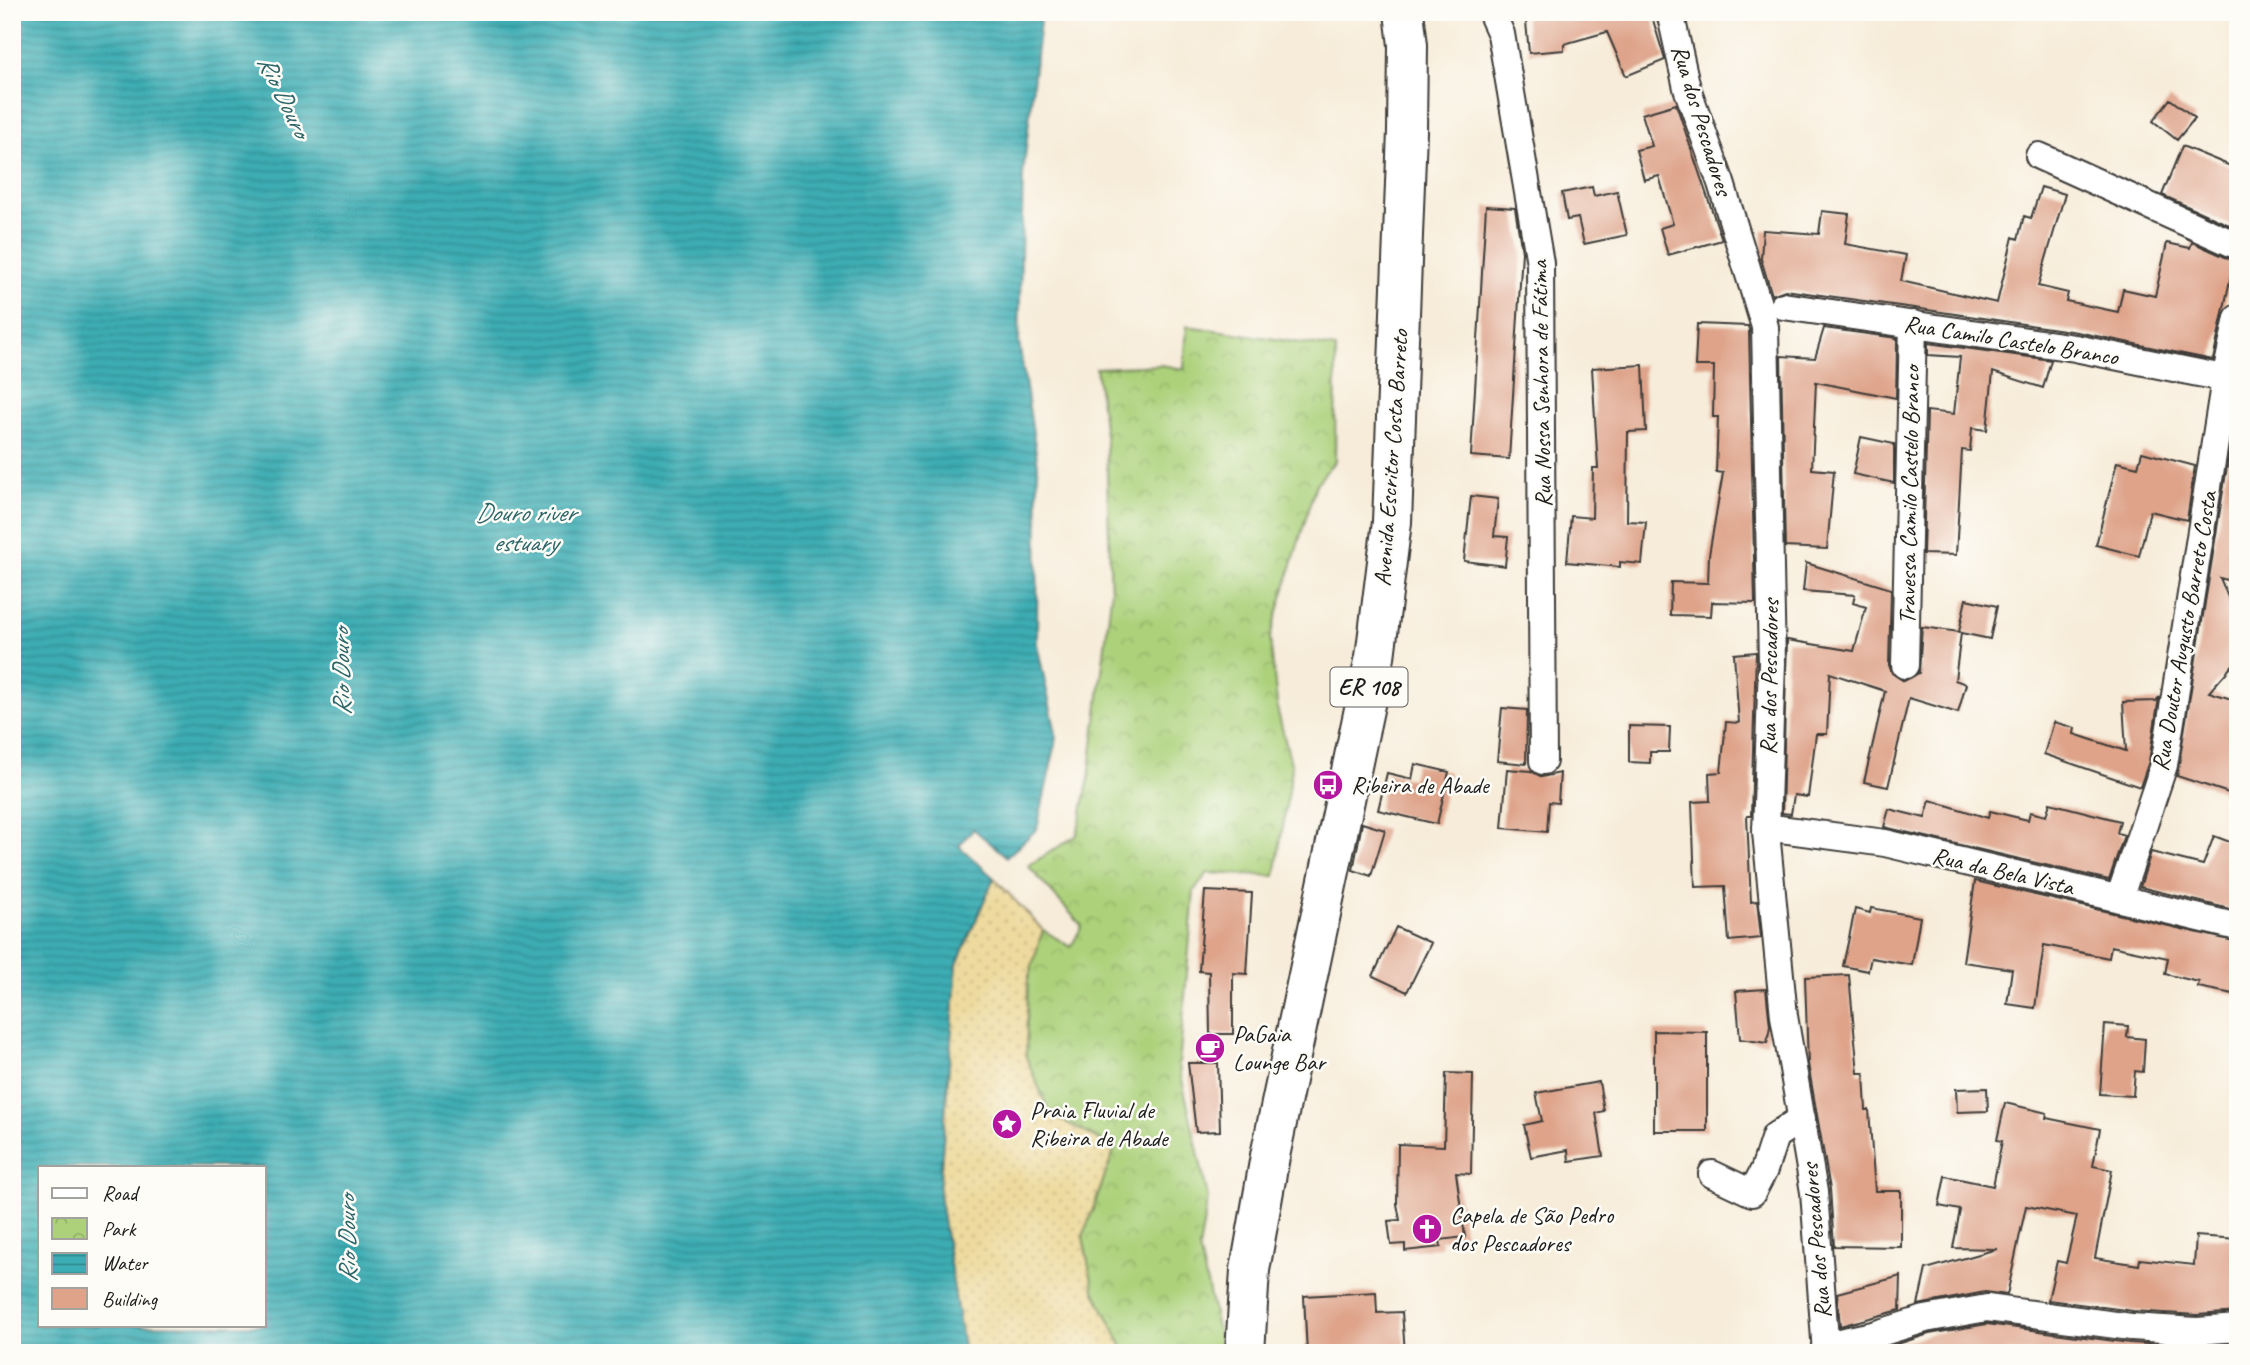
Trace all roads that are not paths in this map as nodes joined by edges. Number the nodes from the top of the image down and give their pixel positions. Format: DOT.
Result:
graph roads {
  1 [pos="1404,12"];
  2 [pos="1491,12"];
  3 [pos="1670,12"];
  4 [pos="2039,156"];
  5 [pos="2238,246"];
  6 [pos="1783,306"];
  7 [pos="2238,318"];
  8 [pos="1913,324"];
  9 [pos="2231,380"];
  10 [pos="1905,665"];
  11 [pos="1543,761"];
  12 [pos="1766,827"];
  13 [pos="2119,899"];
  14 [pos="2238,927"];
  15 [pos="1802,1118"];
  16 [pos="1712,1174"];
  17 [pos="2238,1328"];
  18 [pos="1826,1349"];
  19 [pos="1245,1353"];
  1 -- 19 [label="main road, Avenida Escritor Costa Barreto / ER 108"];
  2 -- 11 [label="street, Rua Nossa Senhora de Fátima"];
  3 -- 12 [label="street, Rua dos Pescadores"];
  4 -- 5 [label="street"];
  6 -- 8 [label="street, Rua Camilo Castelo Branco"];
  7 -- 9 [label="street, Rua Doutor Augusto Barreto Costa"];
  8 -- 9 [label="street, Rua Camilo Castelo Branco"];
  8 -- 10 [label="street, Travessa Camilo Castelo Branco"];
  9 -- 13 [label="street, Rua Doutor Augusto Barreto Costa"];
  12 -- 13 [label="street, Rua da Bela Vista"];
  12 -- 15 [label="street, Rua dos Pescadores"];
  13 -- 14 [label="street, Rua da Bela Vista"];
  15 -- 16 [label="street"];
  15 -- 18 [label="street, Rua dos Pescadores"];
  17 -- 18 [label="street"];
}
